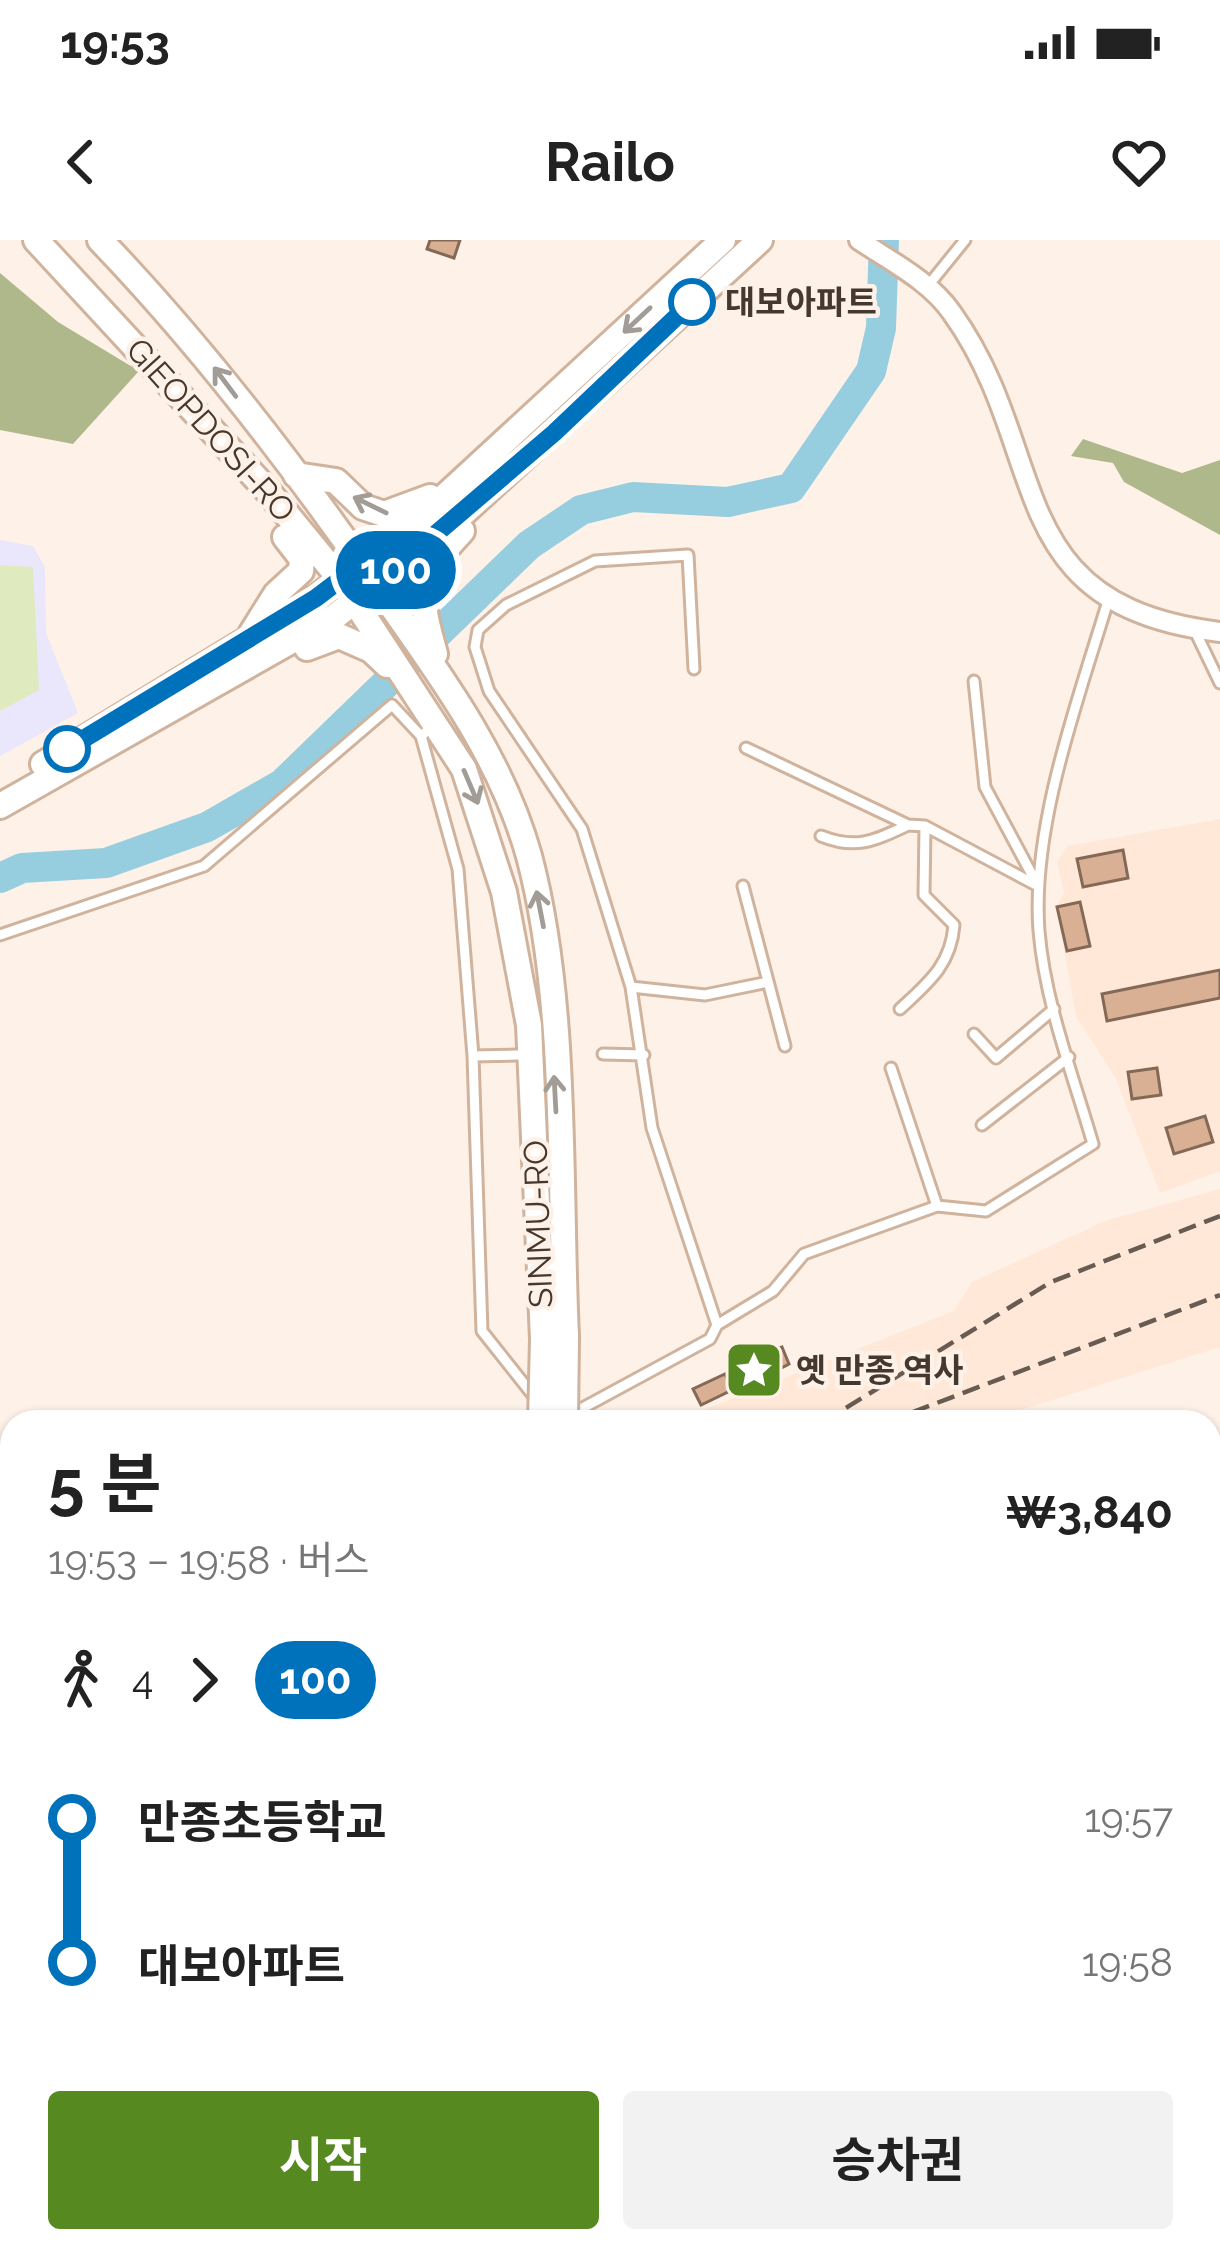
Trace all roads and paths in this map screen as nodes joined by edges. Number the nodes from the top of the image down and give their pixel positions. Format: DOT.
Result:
graph roads {
  1 [pos="37,240"];
  2 [pos="100,240"];
  3 [pos="723,240"];
  4 [pos="760,240"];
  5 [pos="859,240"];
  6 [pos="965,240"];
  7 [pos="927,287"];
  8 [pos="521,463"];
  9 [pos="296,475"];
  10 [pos="266,489"];
  11 [pos="444,497"];
  12 [pos="362,563"];
  13 [pos="340,579"];
  14 [pos="383,593"];
  15 [pos="1108,601"];
  16 [pos="362,612"];
  17 [pos="1194,629"];
  18 [pos="1220,632"];
  19 [pos="249,636"];
  20 [pos="694,669"];
  21 [pos="441,674"];
  22 [pos="974,681"];
  23 [pos="1220,682"];
  24 [pos="410,688"];
  25 [pos="502,712"];
  26 [pos="429,729"];
  27 [pos="474,730"];
  28 [pos="128,734"];
  29 [pos="746,748"];
  30 [pos="0,788"];
  31 [pos="0,806"];
  32 [pos="908,825"];
  33 [pos="925,826"];
  34 [pos="821,836"];
  35 [pos="743,886"];
  36 [pos="1038,886"];
  37 [pos="0,935"];
  38 [pos="768,982"];
  39 [pos="631,987"];
  40 [pos="900,1009"];
  41 [pos="1054,1009"];
  42 [pos="541,1026"];
  43 [pos="974,1034"];
  44 [pos="785,1046"];
  45 [pos="602,1054"];
  46 [pos="518,1055"];
  47 [pos="644,1055"];
  48 [pos="473,1056"];
  49 [pos="1069,1057"];
  50 [pos="891,1068"];
  51 [pos="982,1125"];
  52 [pos="937,1206"];
  53 [pos="717,1324"];
  54 [pos="554,1338"];
  55 [pos="544,1410"];
  56 [pos="548,1410"];
  57 [pos="557,1410"];
  58 [pos="580,1410"];
  1 -- 10 [label="main road, GIEOPDOSI-RO"];
  9 -- 2 [label="main road, GIEOPDOSI-RO, one-way"];
  3 -- 11 [label="main road, one-way"];
  4 -- 8 [label="main road"];
  5 -- 7 [label="street"];
  6 -- 7 [label="lane"];
  7 -- 15 [label="street"];
  8 -- 14 [label="main road"];
  8 -- 21 [label="main road"];
  11 -- 9 [label="main road, one-way"];
  9 -- 12 [label="main road, GIEOPDOSI-RO"];
  10 -- 13 [label="main road, GIEOPDOSI-RO"];
  10 -- 19 [label="main road"];
  11 -- 12 [label="main road"];
  12 -- 13 [label="main road"];
  12 -- 14 [label="main road, GIEOPDOSI-RO"];
  13 -- 16 [label="main road, GIEOPDOSI-RO"];
  13 -- 19 [label="main road"];
  14 -- 16 [label="main road"];
  14 -- 21 [label="main road, GIEOPDOSI-RO"];
  15 -- 17 [label="street"];
  15 -- 36 [label="lane"];
  16 -- 24 [label="main road, GIEOPDOSI-RO"];
  16 -- 28 [label="main road"];
  17 -- 18 [label="street"];
  17 -- 23 [label="lane"];
  19 -- 30 [label="main road"];
  20 -- 25 [label="lane"];
  21 -- 27 [label="main road, GIEOPDOSI-RO"];
  22 -- 36 [label="lane"];
  24 -- 26 [label="main road, GIEOPDOSI-RO"];
  24 -- 28 [label="main road"];
  25 -- 27 [label="lane"];
  25 -- 39 [label="lane"];
  26 -- 37 [label="lane"];
  26 -- 42 [label="main road, GIEOPDOSI-RO, one-way"];
  26 -- 48 [label="lane"];
  42 -- 27 [label="main road, GIEOPDOSI-RO, one-way"];
  28 -- 31 [label="main road"];
  29 -- 32 [label="lane"];
  32 -- 33 [label="lane"];
  32 -- 34 [label="lane"];
  33 -- 36 [label="lane"];
  33 -- 40 [label="lane"];
  35 -- 38 [label="lane"];
  36 -- 41 [label="lane"];
  38 -- 39 [label="lane"];
  38 -- 44 [label="lane"];
  39 -- 47 [label="lane"];
  41 -- 43 [label="lane"];
  41 -- 49 [label="lane"];
  42 -- 54 [label="main road, SINMU-RO"];
  45 -- 47 [label="lane"];
  46 -- 48 [label="lane"];
  47 -- 53 [label="lane"];
  48 -- 56 [label="lane"];
  49 -- 51 [label="lane"];
  49 -- 52 [label="lane"];
  50 -- 52 [label="lane"];
  52 -- 53 [label="lane"];
  53 -- 58 [label="lane"];
  54 -- 55 [label="main road, SINMU-RO, bridge"];
  54 -- 57 [label="main road, SINMU-RO, bridge"];
}
